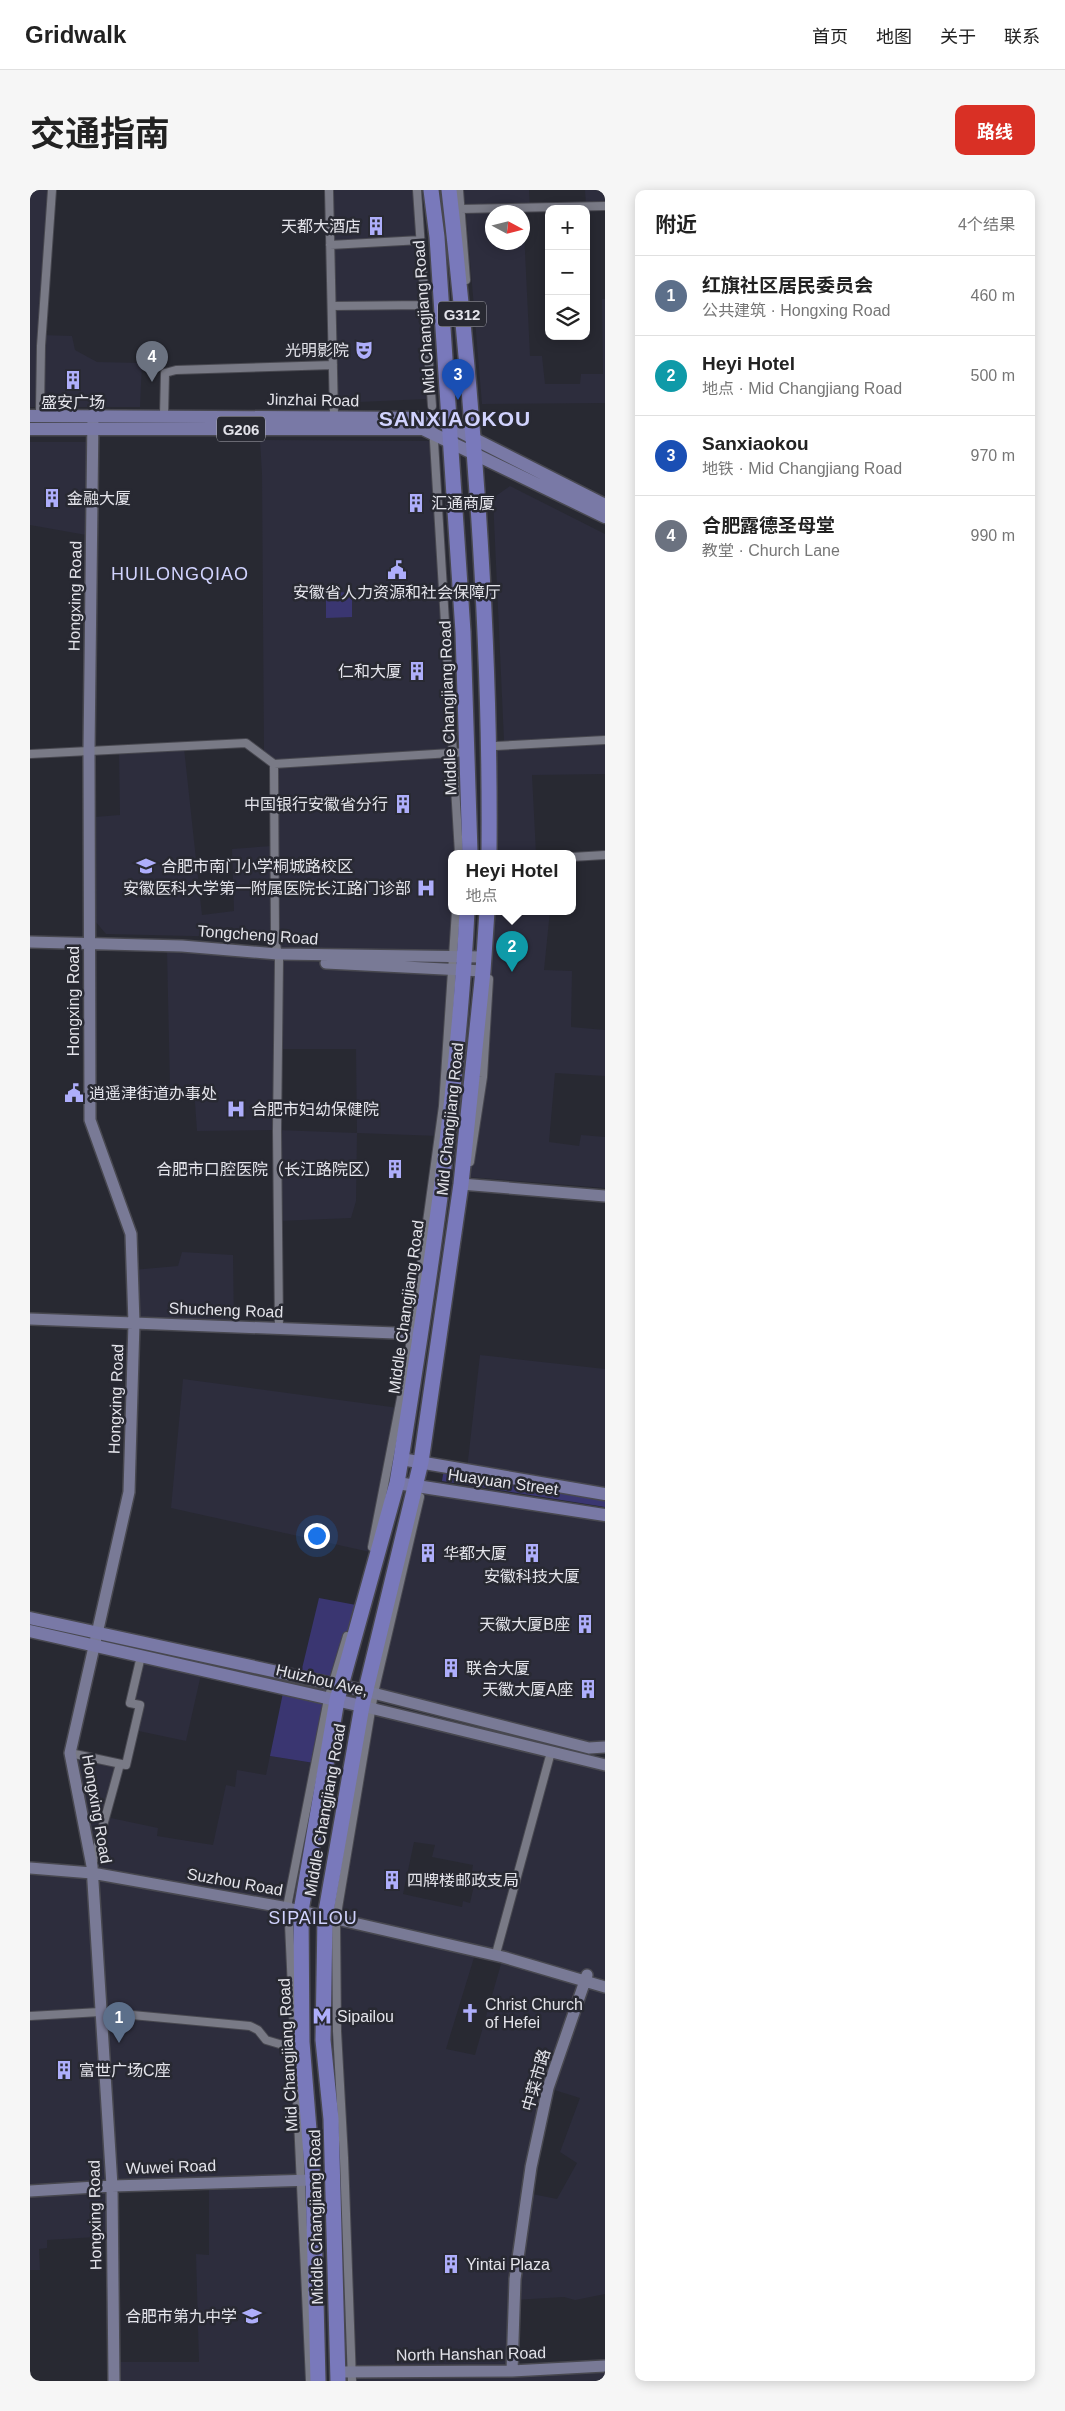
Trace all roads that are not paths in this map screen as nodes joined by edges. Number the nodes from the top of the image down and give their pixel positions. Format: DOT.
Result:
graph roads {
  1 [pos="52,190"];
  2 [pos="329,190"];
  3 [pos="417,190"];
  4 [pos="431,190"];
  5 [pos="449,190"];
  6 [pos="459,190"];
  7 [pos="605,206"];
  8 [pos="460,209"];
  9 [pos="421,240"];
  10 [pos="330,245"];
  11 [pos="425,305"];
  12 [pos="332,306"];
  13 [pos="333,365"];
  14 [pos="432,406"];
  15 [pos="35,413"];
  16 [pos="93,415"];
  17 [pos="164,415"];
  18 [pos="334,416"];
  19 [pos="30,429"];
  20 [pos="93,429"];
  21 [pos="434,429"];
  22 [pos="450,434"];
  23 [pos="476,449"];
  24 [pos="605,505"];
  25 [pos="605,517"];
  26 [pos="605,740"];
  27 [pos="495,746"];
  28 [pos="88,750"];
  29 [pos="460,752"];
  30 [pos="30,754"];
  31 [pos="274,764"];
  32 [pos="459,850"];
  33 [pos="470,850"];
  34 [pos="489,850"];
  35 [pos="496,850"];
  36 [pos="605,855"];
  37 [pos="576,857"];
  38 [pos="456,915"];
  39 [pos="466,915"];
  40 [pos="486,915"];
  41 [pos="494,915"];
  42 [pos="30,942"];
  43 [pos="89,946"];
  44 [pos="30,948"];
  45 [pos="279,957"];
  46 [pos="458,964"];
  47 [pos="483,964"];
  48 [pos="464,1180"];
  49 [pos="605,1188"];
  50 [pos="605,1196"];
  51 [pos="30,1319"];
  52 [pos="134,1323"];
  53 [pos="279,1329"];
  54 [pos="416,1334"];
  55 [pos="401,1459"];
  56 [pos="424,1463"];
  57 [pos="397,1483"];
  58 [pos="419,1487"];
  59 [pos="605,1494"];
  60 [pos="605,1515"];
  61 [pos="30,1618"];
  62 [pos="30,1631"];
  63 [pos="96,1639"];
  64 [pos="141,1656"];
  65 [pos="335,1692"];
  66 [pos="368,1700"];
  67 [pos="605,1747"];
  68 [pos="552,1752"];
  69 [pos="70,1753"];
  70 [pos="120,1764"];
  71 [pos="605,1765"];
  72 [pos="30,1862"];
  73 [pos="30,1868"];
  74 [pos="92,1870"];
  75 [pos="295,1907"];
  76 [pos="331,1915"];
  77 [pos="497,1950"];
  78 [pos="586,1978"];
  79 [pos="605,1980"];
  80 [pos="605,1987"];
  81 [pos="100,2012"];
  82 [pos="30,2016"];
  83 [pos="293,2048"];
  84 [pos="306,2179"];
  85 [pos="112,2186"];
  86 [pos="30,2191"];
  87 [pos="605,2366"];
  88 [pos="512,2371"];
  89 [pos="345,2376"];
  90 [pos="114,2381"];
  91 [pos="310,2381"];
  92 [pos="318,2381"];
  1 -- 15 [label="street"];
  2 -- 10 [label="street"];
  3 -- 9 [label="street"];
  4 -- 22 [label="highway, Mid Changjiang Road / G312"];
  5 -- 23 [label="highway, G312"];
  6 -- 8 [label="street"];
  7 -- 8 [label="street"];
  8 -- 23 [label="street"];
  9 -- 10 [label="street"];
  9 -- 11 [label="street"];
  10 -- 12 [label="street"];
  11 -- 12 [label="street"];
  11 -- 14 [label="street"];
  12 -- 13 [label="street"];
  13 -- 17 [label="street"];
  13 -- 18 [label="street"];
  15 -- 16 [label="main road, Jinzhai Road"];
  16 -- 17 [label="main road, Jinzhai Road"];
  16 -- 20 [label="street, Hongxing Road"];
  17 -- 18 [label="main road, Jinzhai Road"];
  18 -- 22 [label="main road, Jinzhai Road"];
  19 -- 20 [label="main road, Jinzhai Road / G206"];
  20 -- 21 [label="main road, Jinzhai Road / G206"];
  20 -- 28 [label="street, Hongxing Road"];
  21 -- 22 [label="main road, Jinzhai Road / G206"];
  21 -- 29 [label="street"];
  22 -- 23 [label="main road, Jinzhai Road"];
  22 -- 29 [label="highway, Middle Changjiang Road"];
  23 -- 24 [label="main road, Jinzhai Road"];
  23 -- 25 [label="main road, Jinzhai Road"];
  23 -- 27 [label="street"];
  23 -- 34 [label="highway"];
  26 -- 27 [label="street"];
  27 -- 35 [label="street"];
  28 -- 30 [label="street"];
  28 -- 31 [label="street"];
  28 -- 43 [label="street, Hongxing Road"];
  29 -- 31 [label="street"];
  29 -- 32 [label="street"];
  29 -- 33 [label="highway, Middle Changjiang Road"];
  31 -- 45 [label="street"];
  36 -- 37 [label="street"];
  38 -- 46 [label="street"];
  39 -- 46 [label="highway, Middle Changjiang Road"];
  40 -- 47 [label="highway"];
  41 -- 48 [label="street"];
  42 -- 43 [label="street, Tongcheng Road"];
  43 -- 44 [label="street, Tongcheng Road"];
  43 -- 45 [label="street, Tongcheng Road"];
  43 -- 52 [label="street, Hongxing Road"];
  45 -- 46 [label="street, Tongcheng Road"];
  45 -- 53 [label="street"];
  46 -- 47 [label="street, Tongcheng Road"];
  46 -- 54 [label="highway, Middle Changjiang Road"];
  47 -- 48 [label="highway, Mid Changjiang Road"];
  48 -- 49 [label="street"];
  48 -- 50 [label="street"];
  48 -- 56 [label="highway, Mid Changjiang Road"];
  51 -- 52 [label="street, Shucheng Road"];
  52 -- 53 [label="street, Shucheng Road"];
  52 -- 63 [label="street, Hongxing Road"];
  53 -- 54 [label="street, Shucheng Road"];
  54 -- 55 [label="highway, Middle Changjiang Road"];
  54 -- 65 [label="street"];
  55 -- 56 [label="main road, Huayuan Street"];
  55 -- 57 [label="highway, Middle Changjiang Road"];
  56 -- 58 [label="highway, Middle Changjiang Road"];
  56 -- 59 [label="main road, Huayuan Street"];
  57 -- 58 [label="main road, Huayuan Street"];
  57 -- 65 [label="highway, Middle Changjiang Road"];
  58 -- 60 [label="main road, Huayuan Street"];
  58 -- 66 [label="highway, Middle Changjiang Road"];
  61 -- 63 [label="main road, Huizhou Ave,"];
  62 -- 63 [label="main road, Huizhou Ave,"];
  63 -- 64 [label="main road, Huizhou Ave,"];
  63 -- 65 [label="main road, Huizhou Ave,"];
  63 -- 69 [label="street, Hongxing Road"];
  64 -- 65 [label="main road, Huizhou Ave,"];
  64 -- 70 [label="street"];
  65 -- 66 [label="main road, Huizhou Ave,"];
  65 -- 75 [label="highway, Mid Changjiang Road"];
  66 -- 67 [label="street, Huizhou Ave,"];
  66 -- 68 [label="street, Huizhou Ave,"];
  66 -- 76 [label="highway, Middle Changjiang Road"];
  68 -- 71 [label="street, Huizhou Ave,"];
  68 -- 77 [label="street"];
  69 -- 70 [label="street"];
  69 -- 74 [label="street, Hongxing Road"];
  70 -- 74 [label="street"];
  72 -- 74 [label="street, Suzhou Road"];
  73 -- 74 [label="street, Suzhou Road"];
  74 -- 75 [label="street, Suzhou Road"];
  74 -- 81 [label="street, Hongxing Road"];
  75 -- 76 [label="street, Suzhou Road"];
  75 -- 83 [label="street"];
  75 -- 84 [label="highway, Mid Changjiang Road"];
  76 -- 77 [label="street, Suzhou Road"];
  76 -- 78 [label="street, Suzhou Road"];
  76 -- 89 [label="highway, Middle Changjiang Road"];
  77 -- 78 [label="street, Suzhou Road"];
  78 -- 79 [label="street, Suzhou Road"];
  78 -- 80 [label="street, Suzhou Road"];
  78 -- 88 [label="street, 中菜市路"];
  81 -- 82 [label="street"];
  81 -- 83 [label="street"];
  81 -- 85 [label="street, Hongxing Road"];
  83 -- 84 [label="street"];
  84 -- 85 [label="street, Wuwei Road"];
  84 -- 91 [label="street"];
  84 -- 92 [label="highway, Mid Changjiang Road"];
  85 -- 86 [label="street, Wuwei Road"];
  85 -- 90 [label="street, Hongxing Road"];
  87 -- 88 [label="street, North Hanshan Road"];
  88 -- 89 [label="street, North Hanshan Road"];
}
